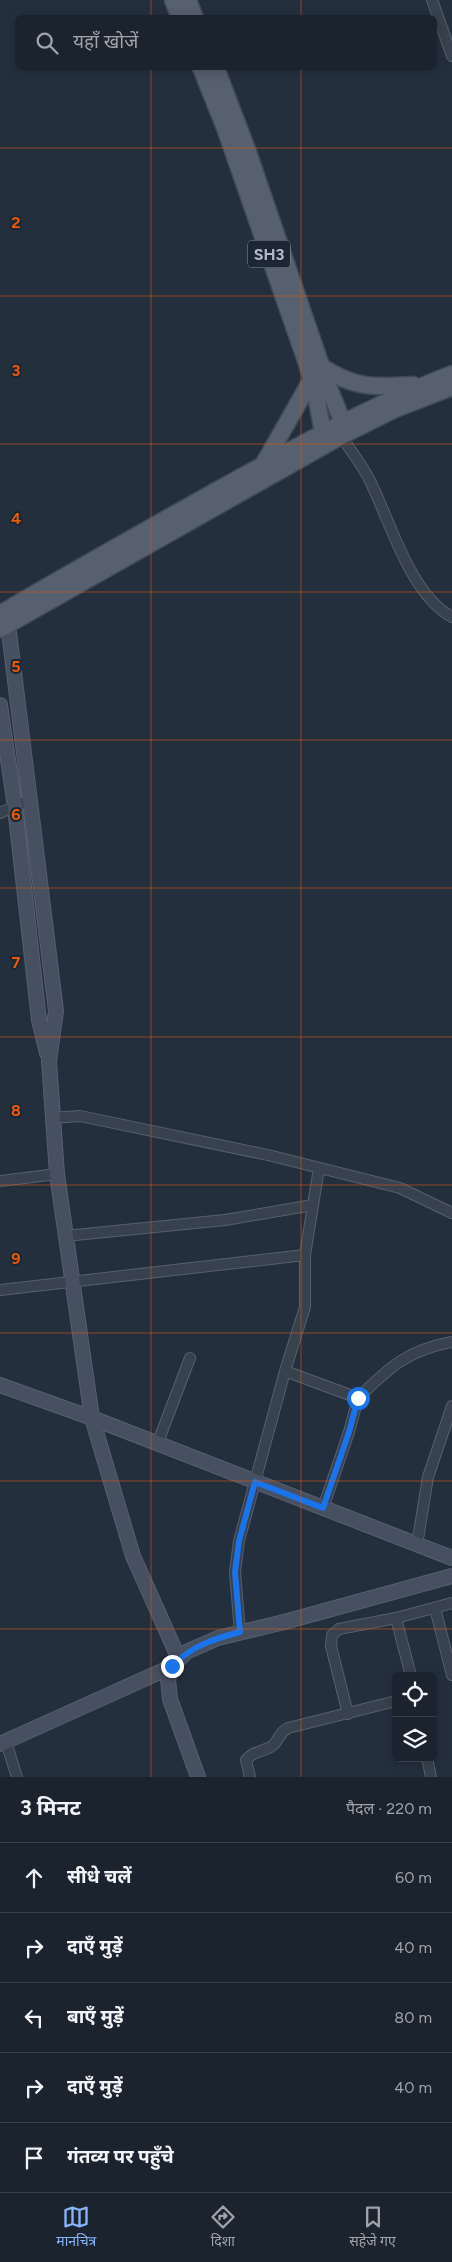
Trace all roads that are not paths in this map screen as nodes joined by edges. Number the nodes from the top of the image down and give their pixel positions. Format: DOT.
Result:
graph roads {
  1 [pos="173,0"];
  2 [pos="188,0"];
  3 [pos="432,0"];
  4 [pos="179,15"];
  5 [pos="194,15"];
  6 [pos="452,56"];
  7 [pos="202,70"];
  8 [pos="217,70"];
  9 [pos="317,373"];
  10 [pos="452,374"];
  11 [pos="424,385"];
  12 [pos="452,387"];
  13 [pos="344,430"];
  14 [pos="325,439"];
  15 [pos="263,465"];
  16 [pos="452,617"];
  17 [pos="3,620"];
  18 [pos="0,705"];
  19 [pos="30,800"];
  20 [pos="15,807"];
  21 [pos="0,813"];
  22 [pos="49,1061"];
  23 [pos="52,1118"];
  24 [pos="319,1168"];
  25 [pos="57,1174"];
  26 [pos="0,1180"];
  27 [pos="313,1205"];
  28 [pos="452,1212"];
  29 [pos="65,1236"];
  30 [pos="305,1255"];
  31 [pos="71,1281"];
  32 [pos="0,1290"];
  33 [pos="452,1342"];
  34 [pos="190,1358"];
  35 [pos="285,1371"];
  36 [pos="0,1385"];
  37 [pos="358,1398"];
  38 [pos="452,1406"];
  39 [pos="92,1418"];
  40 [pos="158,1442"];
  41 [pos="255,1482"];
  42 [pos="323,1508"];
  43 [pos="417,1545"];
  44 [pos="452,1558"];
  45 [pos="452,1576"];
  46 [pos="452,1603"];
  47 [pos="435,1608"];
  48 [pos="396,1618"];
  49 [pos="240,1632"];
  50 [pos="176,1663"];
  51 [pos="411,1672"];
  52 [pos="452,1676"];
  53 [pos="392,1702"];
  54 [pos="348,1714"];
  55 [pos="3,1743"];
  56 [pos="427,1762"];
  57 [pos="429,1776"];
  58 [pos="17,1777"];
  59 [pos="198,1777"];
  60 [pos="250,1777"];
  1 -- 4 [label="main road"];
  2 -- 5 [label="main road"];
  3 -- 6 [label="street"];
  7 -- 9 [label="main road, SH3"];
  8 -- 9 [label="main road, SH3"];
  9 -- 11 [label="main road"];
  9 -- 13 [label="main road, SH3"];
  9 -- 14 [label="main road, SH3"];
  9 -- 15 [label="main road"];
  10 -- 11 [label="main road"];
  11 -- 13 [label="main road"];
  12 -- 13 [label="main road"];
  13 -- 14 [label="main road"];
  13 -- 16 [label="street"];
  14 -- 15 [label="main road"];
  14 -- 17 [label="main road"];
  15 -- 17 [label="main road"];
  17 -- 19 [label="street"];
  18 -- 20 [label="street"];
  19 -- 20 [label="street"];
  19 -- 22 [label="street"];
  20 -- 21 [label="street"];
  20 -- 22 [label="street"];
  22 -- 23 [label="street"];
  23 -- 24 [label="street"];
  23 -- 25 [label="street"];
  24 -- 27 [label="street"];
  24 -- 28 [label="street"];
  25 -- 26 [label="street"];
  25 -- 29 [label="street"];
  27 -- 29 [label="street"];
  27 -- 30 [label="street"];
  29 -- 31 [label="street"];
  30 -- 31 [label="street"];
  30 -- 35 [label="street"];
  31 -- 32 [label="street"];
  31 -- 39 [label="street"];
  33 -- 37 [label="street"];
  34 -- 40 [label="street"];
  35 -- 37 [label="street"];
  35 -- 41 [label="street"];
  36 -- 39 [label="street"];
  37 -- 42 [label="street"];
  38 -- 43 [label="street"];
  39 -- 40 [label="street"];
  39 -- 50 [label="street"];
  40 -- 41 [label="street"];
  41 -- 42 [label="street"];
  41 -- 49 [label="street"];
  42 -- 43 [label="street"];
  43 -- 44 [label="street"];
  45 -- 49 [label="street"];
  46 -- 47 [label="street"];
  47 -- 48 [label="street"];
  47 -- 52 [label="street"];
  48 -- 51 [label="street"];
  48 -- 54 [label="street"];
  49 -- 50 [label="street"];
  50 -- 55 [label="street"];
  50 -- 59 [label="street"];
  53 -- 54 [label="street"];
  54 -- 60 [label="street"];
  55 -- 58 [label="street"];
  56 -- 57 [label="street"];
}
